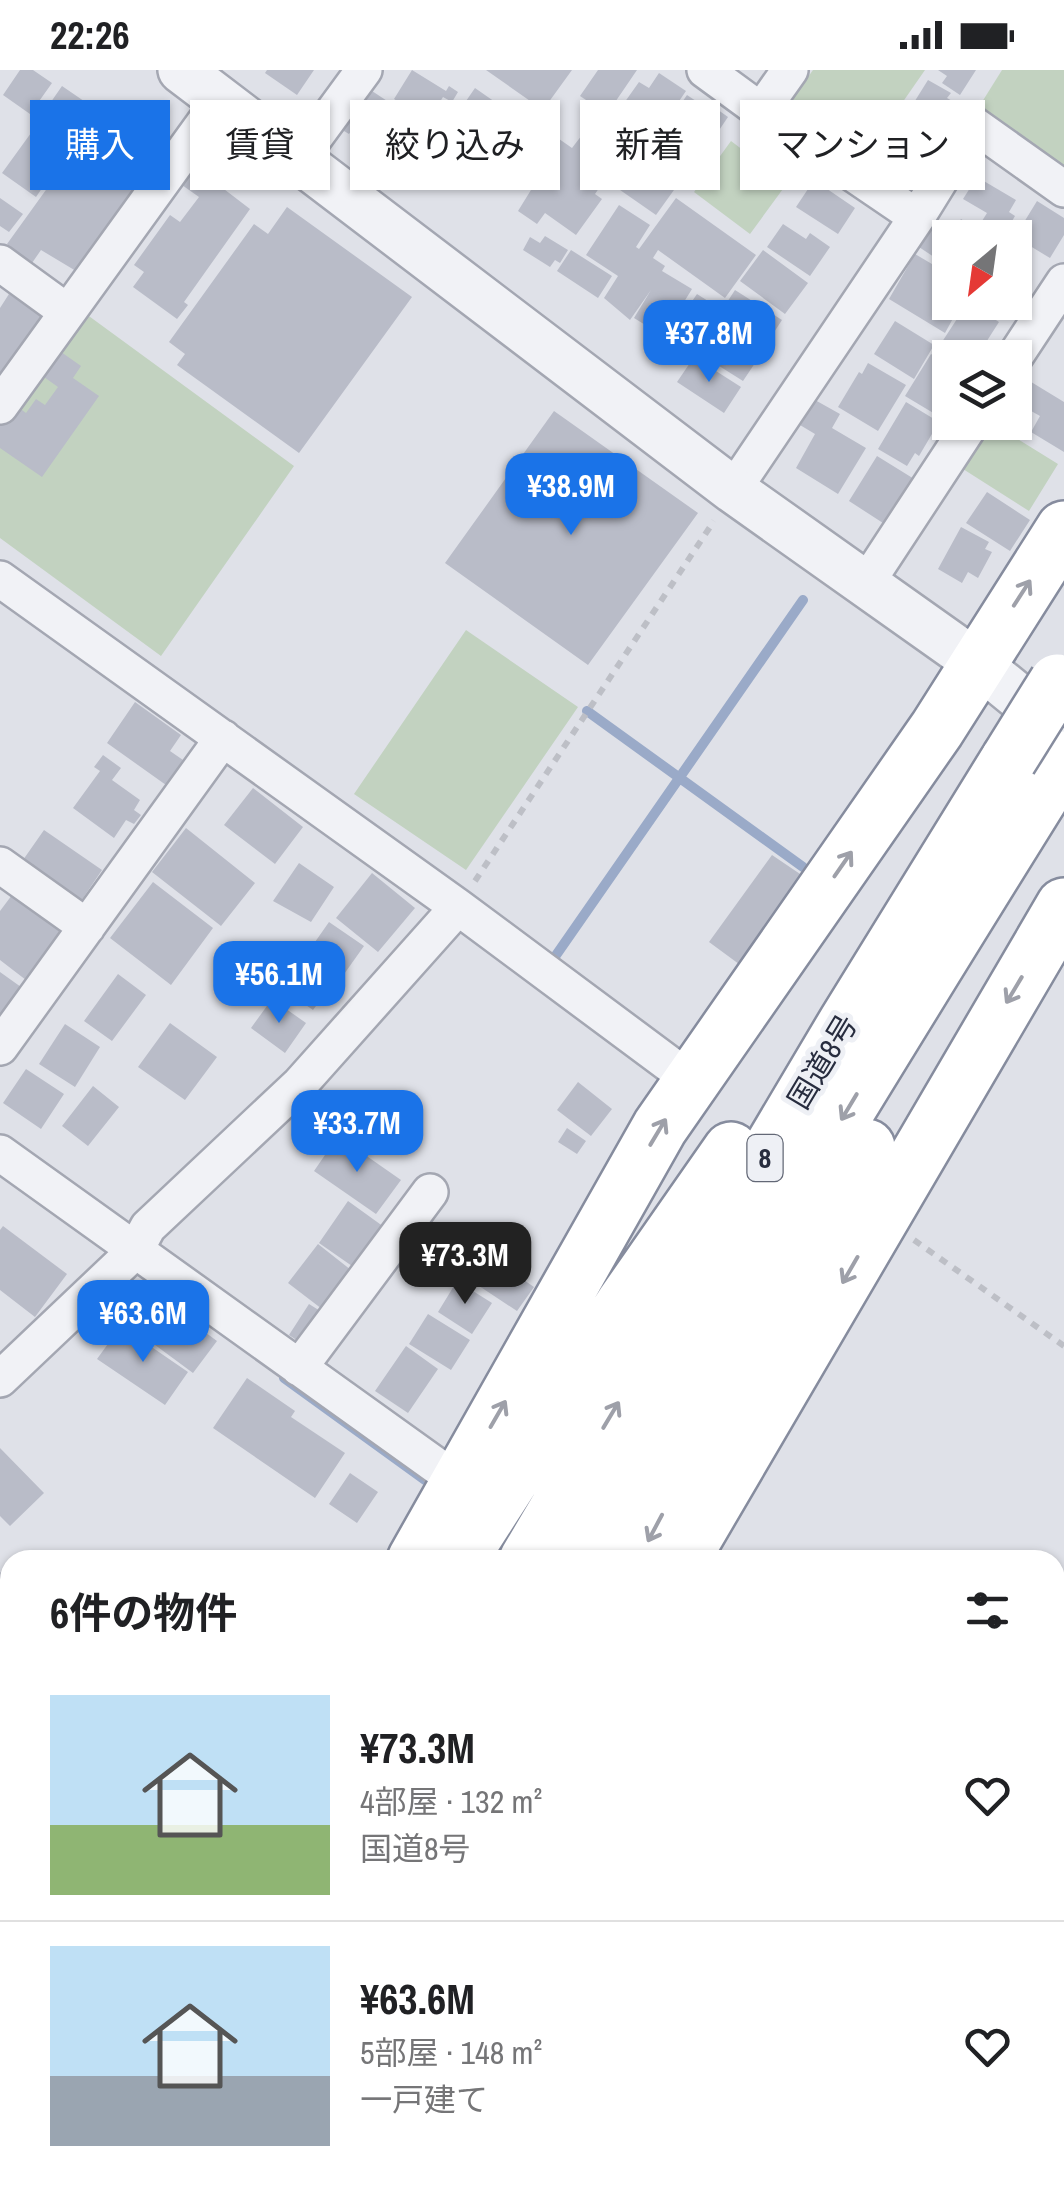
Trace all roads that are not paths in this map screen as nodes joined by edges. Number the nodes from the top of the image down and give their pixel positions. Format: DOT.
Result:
graph roads {
  1 [pos="181,70"];
  2 [pos="364,70"];
  3 [pos="705,70"];
  4 [pos="790,70"];
  5 [pos="220,100"];
  6 [pos="747,100"];
  7 [pos="770,100"];
  8 [pos="330,116"];
  9 [pos="190,141"];
  10 [pos="330,184"];
  11 [pos="1064,189"];
  12 [pos="876,190"];
  13 [pos="916,218"];
  14 [pos="0,263"];
  15 [pos="1064,282"];
  16 [pos="66,312"];
  17 [pos="1026,340"];
  18 [pos="0,406"];
  19 [pos="960,440"];
  20 [pos="733,490"];
  21 [pos="1064,529"];
  22 [pos="0,578"];
  23 [pos="867,582"];
  24 [pos="977,662"];
  25 [pos="1062,696"];
  26 [pos="223,738"];
  27 [pos="1040,768"];
  28 [pos="992,828"];
  29 [pos="0,865"];
  30 [pos="1064,906"];
  31 [pos="458,907"];
  32 [pos="86,927"];
  33 [pos="0,1048"];
  34 [pos="692,1082"];
  35 [pos="0,1154"];
  36 [pos="430,1192"];
  37 [pos="134,1251"];
  38 [pos="300,1368"];
  39 [pos="2,1373"];
  40 [pos="459,1482"];
  41 [pos="421,1550"];
  42 [pos="465,1550"];
  43 [pos="532,1550"];
  44 [pos="586,1550"];
  45 [pos="644,1550"];
  46 [pos="687,1550"];
  1 -- 5 [label="street"];
  2 -- 8 [label="street"];
  3 -- 6 [label="street"];
  4 -- 7 [label="street"];
  9 -- 16 [label="street"];
  10 -- 20 [label="street"];
  11 -- 13 [label="street"];
  12 -- 13 [label="street"];
  13 -- 20 [label="street"];
  14 -- 16 [label="street"];
  15 -- 17 [label="street"];
  16 -- 18 [label="street"];
  19 -- 23 [label="street"];
  20 -- 23 [label="street"];
  24 -- 21 [label="highway, one-way"];
  22 -- 26 [label="street"];
  23 -- 24 [label="street"];
  24 -- 25 [label="street"];
  34 -- 24 [label="highway, one-way"];
  25 -- 27 [label="highway, 国道8号 / 8, bridge"];
  26 -- 31 [label="street"];
  26 -- 32 [label="street"];
  27 -- 28 [label="highway, 国道8号 / 8"];
  28 -- 42 [label="highway, 8"];
  43 -- 28 [label="highway, 国道8号 / 8, one-way"];
  28 -- 44 [label="highway, 国道8号 / 8, one-way"];
  28 -- 45 [label="highway, 8, one-way"];
  29 -- 32 [label="street"];
  30 -- 46 [label="highway, one-way"];
  31 -- 34 [label="street"];
  31 -- 37 [label="street"];
  32 -- 33 [label="street"];
  40 -- 34 [label="highway, one-way"];
  35 -- 37 [label="street"];
  36 -- 38 [label="street"];
  37 -- 38 [label="street"];
  37 -- 39 [label="street"];
  38 -- 40 [label="street"];
  40 -- 41 [label="highway"];
}
